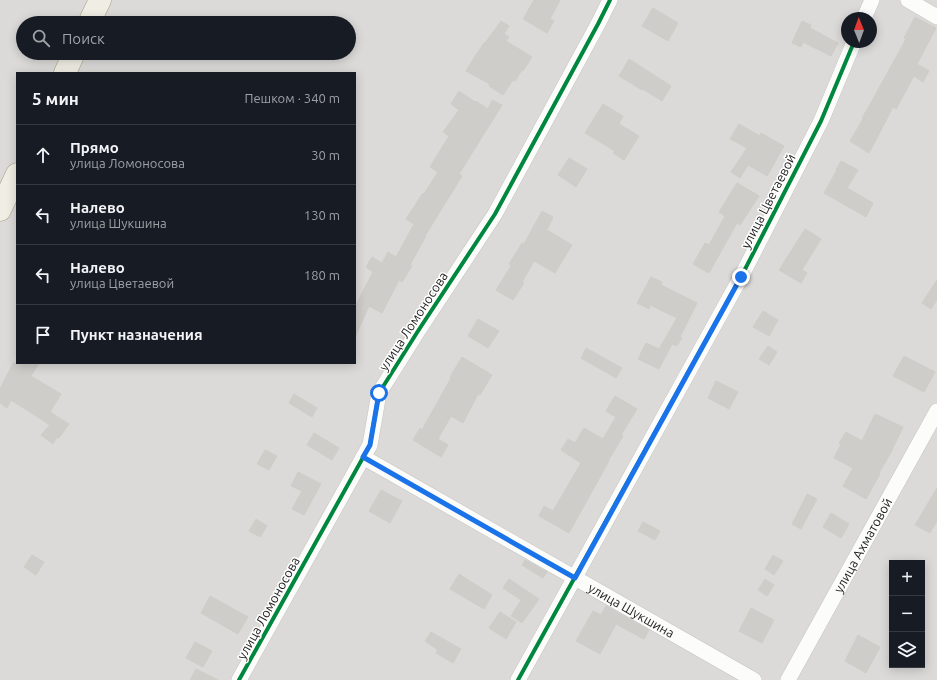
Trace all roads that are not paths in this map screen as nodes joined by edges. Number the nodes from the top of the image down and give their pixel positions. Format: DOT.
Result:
graph roads {
  1 [pos="100,0"];
  2 [pos="610,0"];
  3 [pos="872,0"];
  4 [pos="908,0"];
  5 [pos="867,12"];
  6 [pos="92,16"];
  7 [pos="937,17"];
  8 [pos="851,48"];
  9 [pos="71,60"];
  10 [pos="65,72"];
  11 [pos="16,176"];
  12 [pos="0,210"];
  13 [pos="937,411"];
  14 [pos="363,457"];
  15 [pos="575,578"];
  16 [pos="239,680"];
  17 [pos="518,680"];
  18 [pos="754,680"];
  19 [pos="788,680"];
  1 -- 6 [label="main road"];
  2 -- 14 [label="street, улица Ломоносова"];
  3 -- 5 [label="street"];
  4 -- 7 [label="street"];
  8 -- 15 [label="street, улица Цветаевой"];
  9 -- 10 [label="main road"];
  11 -- 12 [label="main road"];
  13 -- 19 [label="street, улица Ахматовой"];
  14 -- 15 [label="street, улица Шукшина"];
  14 -- 16 [label="street, улица Ломоносова"];
  15 -- 17 [label="street, улица Цветаевой"];
  15 -- 18 [label="street, улица Шукшина"];
}
